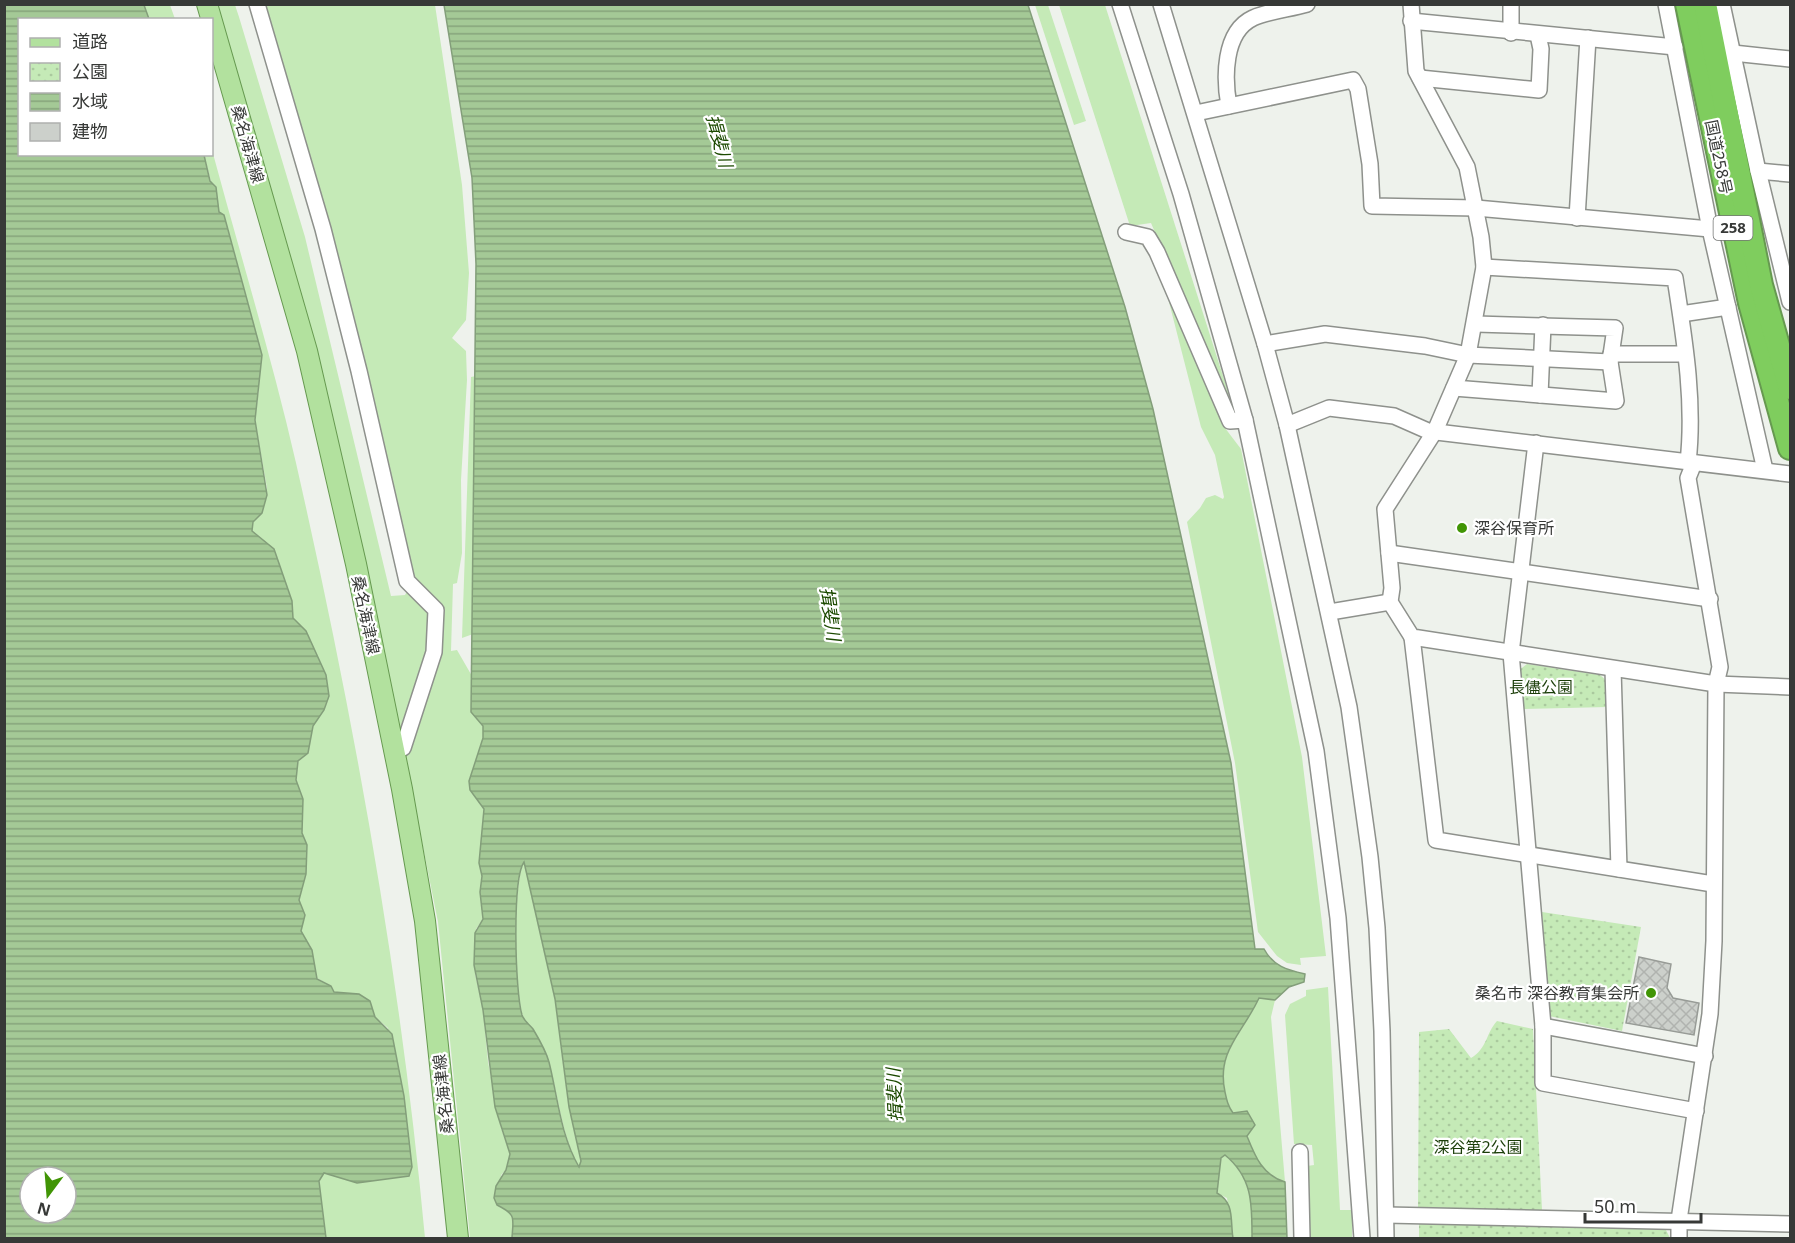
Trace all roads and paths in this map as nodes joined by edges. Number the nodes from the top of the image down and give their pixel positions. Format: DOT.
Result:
graph roads {
  1 [pos="257,4"];
  2 [pos="1120,4"];
  3 [pos="1161,4"];
  4 [pos="1307,4"];
  5 [pos="1410,4"];
  6 [pos="1511,4"];
  7 [pos="1666,4"];
  8 [pos="1687,4"];
  9 [pos="1705,4"];
  10 [pos="1722,4"];
  11 [pos="1411,21"];
  12 [pos="213,25"];
  13 [pos="1511,33"];
  14 [pos="1538,35"];
  15 [pos="1588,38"];
  16 [pos="1675,47"];
  17 [pos="1733,53"];
  18 [pos="1791,59"];
  19 [pos="1420,78"];
  20 [pos="1230,106"];
  21 [pos="1196,113"];
  22 [pos="1758,171"];
  23 [pos="1791,174"];
  24 [pos="1476,208"];
  25 [pos="1577,218"];
  26 [pos="1710,229"];
  27 [pos="1126,232"];
  28 [pos="1484,267"];
  29 [pos="1791,302"];
  30 [pos="1728,308"];
  31 [pos="1681,314"];
  32 [pos="1476,324"];
  33 [pos="1543,325"];
  34 [pos="1265,344"];
  35 [pos="1685,354"];
  36 [pos="1468,355"];
  37 [pos="1611,358"];
  38 [pos="1541,359"];
  39 [pos="1454,388"];
  40 [pos="1791,388"];
  41 [pos="1540,395"];
  42 [pos="1245,420"];
  43 [pos="1287,425"];
  44 [pos="1435,431"];
  45 [pos="1536,443"];
  46 [pos="1791,448"];
  47 [pos="1691,462"];
  48 [pos="1765,470"];
  49 [pos="1791,474"];
  50 [pos="1389,553"];
  51 [pos="1522,572"];
  52 [pos="1710,599"];
  53 [pos="1390,602"];
  54 [pos="1330,612"];
  55 [pos="1412,637"];
  56 [pos="1511,653"];
  57 [pos="1613,669"];
  58 [pos="1716,684"];
  59 [pos="1791,687"];
  60 [pos="394,752"];
  61 [pos="1529,855"];
  62 [pos="1619,869"];
  63 [pos="1713,884"];
  64 [pos="1542,1026"];
  65 [pos="1705,1056"];
  66 [pos="1696,1111"];
  67 [pos="1300,1152"];
  68 [pos="1386,1215"];
  69 [pos="1679,1220"];
  70 [pos="1791,1224"];
  71 [pos="458,1239"];
  72 [pos="1302,1239"];
  73 [pos="1362,1239"];
  74 [pos="1386,1239"];
  75 [pos="1679,1239"];
  1 -- 60 [label="street"];
  2 -- 42 [label="street"];
  3 -- 21 [label="street"];
  4 -- 20 [label="street"];
  5 -- 11 [label="street"];
  6 -- 13 [label="street"];
  7 -- 16 [label="street"];
  8 -- 46 [label="highway, 国道258号 / 258"];
  9 -- 40 [label="highway, 国道258号 / 258"];
  10 -- 17 [label="street"];
  11 -- 13 [label="street"];
  11 -- 19 [label="street"];
  12 -- 60 [label="main road, 桑名海津線"];
  13 -- 14 [label="street"];
  14 -- 15 [label="street"];
  14 -- 19 [label="street"];
  15 -- 16 [label="street"];
  15 -- 25 [label="street"];
  16 -- 26 [label="street"];
  17 -- 18 [label="street"];
  17 -- 22 [label="street"];
  19 -- 24 [label="street"];
  20 -- 21 [label="street"];
  20 -- 24 [label="street"];
  21 -- 34 [label="street"];
  22 -- 23 [label="street"];
  22 -- 29 [label="street"];
  24 -- 25 [label="street"];
  24 -- 28 [label="street"];
  25 -- 26 [label="street"];
  26 -- 30 [label="street"];
  27 -- 42 [label="street"];
  28 -- 31 [label="street"];
  28 -- 32 [label="street"];
  30 -- 31 [label="street"];
  30 -- 48 [label="street"];
  31 -- 35 [label="street"];
  32 -- 33 [label="street"];
  32 -- 36 [label="street"];
  33 -- 37 [label="street"];
  33 -- 38 [label="street"];
  34 -- 36 [label="street"];
  34 -- 43 [label="street"];
  35 -- 37 [label="street"];
  35 -- 47 [label="street"];
  36 -- 38 [label="street"];
  36 -- 39 [label="street"];
  37 -- 38 [label="street"];
  37 -- 41 [label="street"];
  38 -- 41 [label="street"];
  39 -- 41 [label="street"];
  39 -- 44 [label="street"];
  42 -- 73 [label="street"];
  43 -- 44 [label="street"];
  43 -- 54 [label="street"];
  44 -- 45 [label="street"];
  44 -- 50 [label="street"];
  45 -- 47 [label="street"];
  45 -- 51 [label="street"];
  47 -- 48 [label="street"];
  47 -- 52 [label="street"];
  48 -- 49 [label="street"];
  50 -- 51 [label="street"];
  50 -- 53 [label="street"];
  51 -- 52 [label="street"];
  51 -- 56 [label="street"];
  52 -- 58 [label="street"];
  53 -- 54 [label="street"];
  53 -- 55 [label="street"];
  54 -- 68 [label="street"];
  55 -- 56 [label="street"];
  55 -- 61 [label="street"];
  56 -- 57 [label="street"];
  56 -- 61 [label="street"];
  57 -- 58 [label="street"];
  57 -- 62 [label="street"];
  58 -- 59 [label="street"];
  58 -- 63 [label="street"];
  60 -- 71 [label="main road, 桑名海津線"];
  61 -- 62 [label="street"];
  61 -- 64 [label="street"];
  62 -- 63 [label="street"];
  63 -- 65 [label="street"];
  64 -- 65 [label="street"];
  64 -- 66 [label="street"];
  65 -- 66 [label="street"];
  66 -- 69 [label="street"];
  67 -- 72 [label="street"];
  68 -- 69 [label="street"];
  68 -- 74 [label="street"];
  69 -- 70 [label="street"];
  69 -- 75 [label="street"];
}
